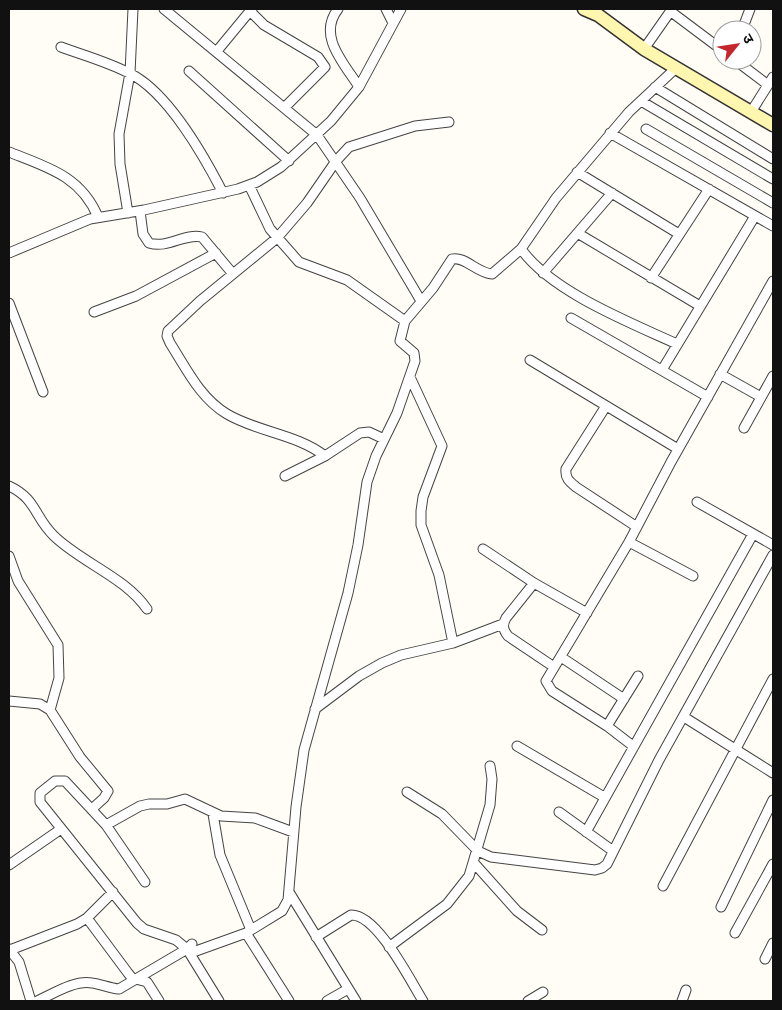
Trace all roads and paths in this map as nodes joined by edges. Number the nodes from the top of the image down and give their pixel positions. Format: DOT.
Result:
graph roads {
  1 [pos="133,9"];
  2 [pos="164,9"];
  3 [pos="338,9"];
  4 [pos="386,9"];
  5 [pos="401,9"];
  6 [pos="584,9"];
  7 [pos="251,10"];
  8 [pos="671,10"];
  9 [pos="600,12"];
  10 [pos="393,23"];
  11 [pos="712,42"];
  12 [pos="61,47"];
  13 [pos="644,49"];
  14 [pos="217,51"];
  15 [pos="676,68"];
  16 [pos="753,70"];
  17 [pos="189,71"];
  18 [pos="130,73"];
  19 [pos="772,81"];
  20 [pos="359,87"];
  21 [pos="655,87"];
  22 [pos="641,101"];
  23 [pos="286,107"];
  24 [pos="751,112"];
  25 [pos="449,122"];
  26 [pos="773,125"];
  27 [pos="646,129"];
  28 [pos="610,132"];
  29 [pos="318,135"];
  30 [pos="9,152"];
  31 [pos="773,159"];
  32 [pos="288,161"];
  33 [pos="336,161"];
  34 [pos="577,172"];
  35 [pos="773,179"];
  36 [pos="249,185"];
  37 [pos="709,189"];
  38 [pos="223,193"];
  39 [pos="612,193"];
  40 [pos="773,203"];
  41 [pos="140,211"];
  42 [pos="128,213"];
  43 [pos="755,216"];
  44 [pos="98,217"];
  45 [pos="773,226"];
  46 [pos="579,234"];
  47 [pos="679,234"];
  48 [pos="276,238"];
  49 [pos="521,249"];
  50 [pos="9,253"];
  51 [pos="216,253"];
  52 [pos="543,273"];
  53 [pos="233,274"];
  54 [pos="651,278"];
  55 [pos="773,281"];
  56 [pos="421,301"];
  57 [pos="9,303"];
  58 [pos="700,306"];
  59 [pos="94,312"];
  60 [pos="571,318"];
  61 [pos="405,321"];
  62 [pos="676,344"];
  63 [pos="530,360"];
  64 [pos="662,370"];
  65 [pos="720,374"];
  66 [pos="773,376"];
  67 [pos="410,377"];
  68 [pos="43,392"];
  69 [pos="708,397"];
  70 [pos="761,397"];
  71 [pos="606,406"];
  72 [pos="744,428"];
  73 [pos="384,439"];
  74 [pos="678,450"];
  75 [pos="325,456"];
  76 [pos="285,476"];
  77 [pos="9,486"];
  78 [pos="697,502"];
  79 [pos="637,527"];
  80 [pos="754,534"];
  81 [pos="630,542"];
  82 [pos="773,545"];
  83 [pos="483,549"];
  84 [pos="773,555"];
  85 [pos="9,556"];
  86 [pos="693,576"];
  87 [pos="534,583"];
  88 [pos="147,609"];
  89 [pos="587,613"];
  90 [pos="503,624"];
  91 [pos="453,643"];
  92 [pos="561,657"];
  93 [pos="554,667"];
  94 [pos="638,676"];
  95 [pos="773,679"];
  96 [pos="624,699"];
  97 [pos="9,701"];
  98 [pos="316,709"];
  99 [pos="50,710"];
  100 [pos="684,717"];
  101 [pos="607,726"];
  102 [pos="517,746"];
  103 [pos="632,746"];
  104 [pos="735,748"];
  105 [pos="490,766"];
  106 [pos="773,772"];
  107 [pos="407,792"];
  108 [pos="604,797"];
  109 [pos="773,800"];
  110 [pos="93,808"];
  111 [pos="559,812"];
  112 [pos="213,814"];
  113 [pos="106,825"];
  114 [pos="61,830"];
  115 [pos="293,832"];
  116 [pos="586,832"];
  117 [pos="478,851"];
  118 [pos="613,851"];
  119 [pos="474,863"];
  120 [pos="773,864"];
  121 [pos="9,866"];
  122 [pos="145,882"];
  123 [pos="663,886"];
  124 [pos="112,892"];
  125 [pos="288,892"];
  126 [pos="720,907"];
  127 [pos="87,918"];
  128 [pos="542,930"];
  129 [pos="248,931"];
  130 [pos="736,933"];
  131 [pos="316,937"];
  132 [pos="189,946"];
  133 [pos="389,947"];
  134 [pos="9,949"];
  135 [pos="138,980"];
  136 [pos="348,989"];
  137 [pos="686,990"];
  138 [pos="543,992"];
  139 [pos="31,1001"];
  140 [pos="37,1001"];
  141 [pos="159,1001"];
  142 [pos="219,1001"];
  143 [pos="289,1001"];
  144 [pos="327,1001"];
  145 [pos="356,1001"];
  146 [pos="423,1001"];
  147 [pos="528,1001"];
  148 [pos="682,1001"];
  1 -- 18 [label="street"];
  2 -- 14 [label="street"];
  3 -- 20 [label="street"];
  4 -- 10 [label="street"];
  5 -- 10 [label="street"];
  6 -- 9 [label="street"];
  7 -- 14 [label="street"];
  7 -- 23 [label="street"];
  8 -- 11 [label="street"];
  8 -- 13 [label="street"];
  9 -- 13 [label="street"];
  10 -- 20 [label="street"];
  12 -- 18 [label="street"];
  13 -- 15 [label="street"];
  14 -- 23 [label="street"];
  15 -- 21 [label="street"];
  15 -- 24 [label="street"];
  16 -- 19 [label="street"];
  17 -- 32 [label="street"];
  18 -- 38 [label="street"];
  18 -- 42 [label="street"];
  19 -- 24 [label="street"];
  20 -- 29 [label="street"];
  21 -- 22 [label="street"];
  21 -- 31 [label="street"];
  22 -- 28 [label="street"];
  22 -- 35 [label="street"];
  23 -- 29 [label="street"];
  24 -- 26 [label="street"];
  25 -- 33 [label="street"];
  27 -- 40 [label="street"];
  28 -- 34 [label="street"];
  28 -- 37 [label="street"];
  29 -- 32 [label="street"];
  29 -- 33 [label="street"];
  30 -- 44 [label="street"];
  32 -- 36 [label="street"];
  33 -- 48 [label="street"];
  33 -- 56 [label="street"];
  34 -- 39 [label="street"];
  34 -- 49 [label="street"];
  36 -- 38 [label="street"];
  36 -- 48 [label="street"];
  37 -- 43 [label="street"];
  37 -- 47 [label="street"];
  38 -- 41 [label="street"];
  39 -- 46 [label="street"];
  39 -- 47 [label="street"];
  41 -- 42 [label="street"];
  41 -- 51 [label="street"];
  42 -- 44 [label="street"];
  43 -- 45 [label="street"];
  43 -- 58 [label="street"];
  44 -- 50 [label="street"];
  46 -- 52 [label="street"];
  46 -- 54 [label="street"];
  47 -- 54 [label="street"];
  48 -- 53 [label="street"];
  48 -- 61 [label="street"];
  49 -- 52 [label="street"];
  49 -- 56 [label="street"];
  51 -- 53 [label="street"];
  51 -- 59 [label="street"];
  52 -- 62 [label="street"];
  53 -- 75 [label="street"];
  54 -- 58 [label="street"];
  55 -- 65 [label="street"];
  56 -- 61 [label="street"];
  57 -- 68 [label="street"];
  58 -- 62 [label="street"];
  60 -- 64 [label="street"];
  61 -- 67 [label="street"];
  62 -- 64 [label="street"];
  63 -- 71 [label="street"];
  64 -- 69 [label="street"];
  65 -- 69 [label="street"];
  65 -- 70 [label="street"];
  66 -- 70 [label="street"];
  67 -- 73 [label="street"];
  67 -- 91 [label="street"];
  69 -- 74 [label="street"];
  70 -- 72 [label="street"];
  71 -- 74 [label="street"];
  71 -- 79 [label="street"];
  73 -- 75 [label="street"];
  73 -- 98 [label="street"];
  74 -- 79 [label="street"];
  75 -- 76 [label="street"];
  77 -- 88 [label="street"];
  78 -- 80 [label="street"];
  79 -- 81 [label="street"];
  80 -- 82 [label="street"];
  80 -- 103 [label="street"];
  81 -- 86 [label="street"];
  81 -- 89 [label="street"];
  83 -- 87 [label="street"];
  84 -- 100 [label="street"];
  85 -- 99 [label="street"];
  87 -- 89 [label="street"];
  87 -- 90 [label="street"];
  89 -- 92 [label="street"];
  90 -- 91 [label="street"];
  90 -- 93 [label="street"];
  91 -- 98 [label="street"];
  92 -- 93 [label="street"];
  92 -- 96 [label="street"];
  93 -- 101 [label="street"];
  94 -- 96 [label="street"];
  95 -- 104 [label="street"];
  96 -- 101 [label="street"];
  97 -- 99 [label="street"];
  98 -- 115 [label="street"];
  99 -- 110 [label="street"];
  100 -- 104 [label="street"];
  100 -- 118 [label="street"];
  101 -- 103 [label="street"];
  102 -- 108 [label="street"];
  103 -- 108 [label="street"];
  104 -- 106 [label="street"];
  104 -- 123 [label="street"];
  105 -- 117 [label="street"];
  107 -- 117 [label="street"];
  108 -- 116 [label="street"];
  109 -- 126 [label="street"];
  110 -- 113 [label="street"];
  110 -- 114 [label="street"];
  111 -- 116 [label="street"];
  112 -- 113 [label="street"];
  112 -- 115 [label="street"];
  112 -- 129 [label="street"];
  113 -- 122 [label="street"];
  114 -- 121 [label="street"];
  114 -- 124 [label="street"];
  115 -- 125 [label="street"];
  116 -- 118 [label="street"];
  117 -- 118 [label="street"];
  117 -- 119 [label="street"];
  119 -- 128 [label="street"];
  119 -- 133 [label="street"];
  120 -- 130 [label="street"];
  124 -- 127 [label="street"];
  124 -- 132 [label="street"];
  125 -- 129 [label="street"];
  125 -- 131 [label="street"];
  127 -- 134 [label="street"];
  127 -- 135 [label="street"];
  129 -- 132 [label="street"];
  129 -- 143 [label="street"];
  131 -- 133 [label="street"];
  131 -- 136 [label="street"];
  132 -- 135 [label="street"];
  132 -- 142 [label="street"];
  133 -- 146 [label="street"];
  134 -- 139 [label="street"];
  135 -- 140 [label="street"];
  135 -- 141 [label="street"];
  136 -- 144 [label="street"];
  136 -- 145 [label="street"];
  137 -- 148 [label="street"];
  138 -- 147 [label="street"];
}
